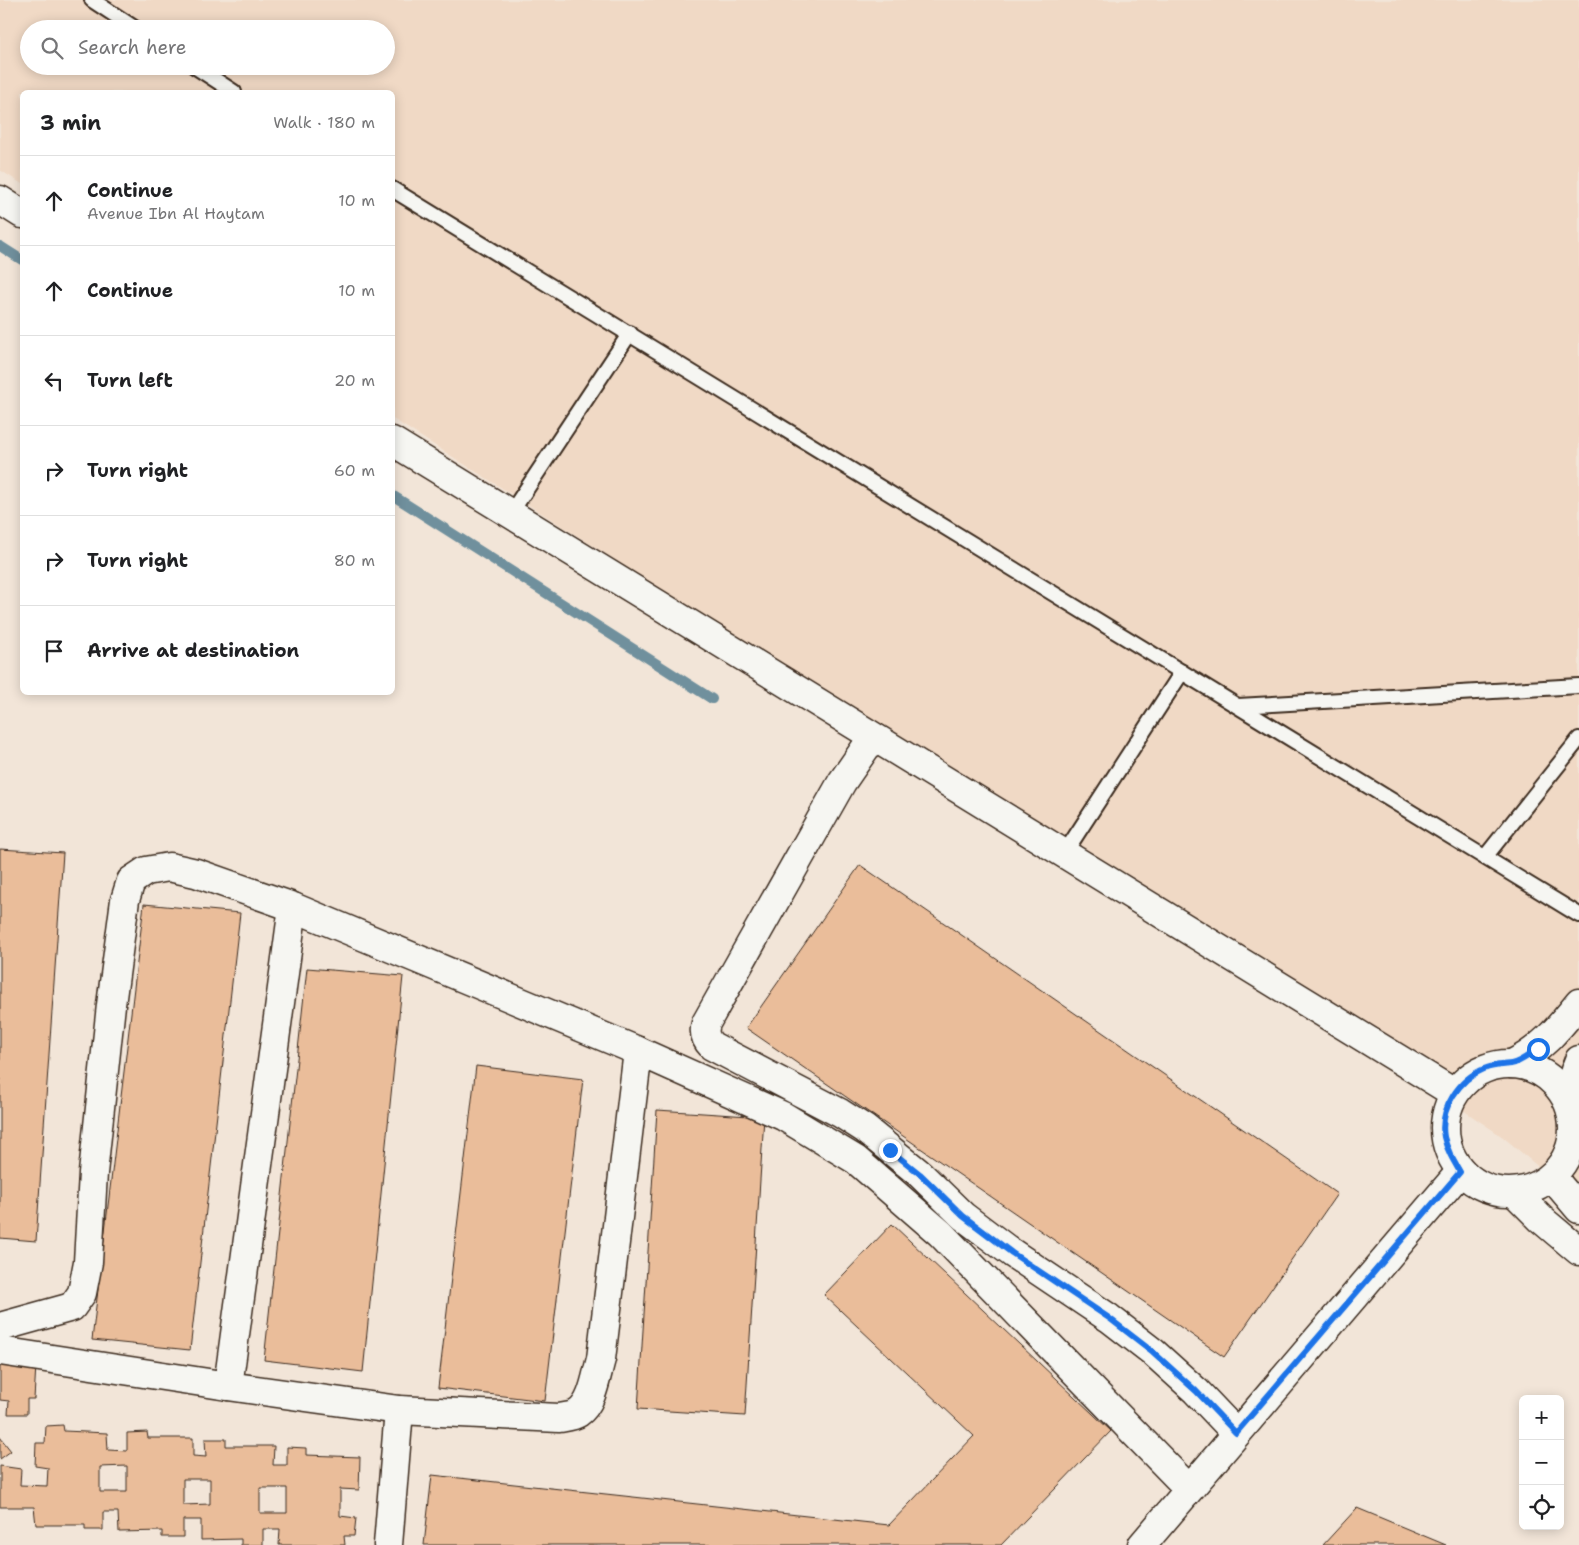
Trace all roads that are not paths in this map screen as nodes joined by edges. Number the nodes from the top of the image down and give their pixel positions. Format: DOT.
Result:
graph roads {
  1 [pos="92,0"];
  2 [pos="122,20"];
  3 [pos="208,75"];
  4 [pos="231,90"];
  5 [pos="395,191"];
  6 [pos="0,200"];
  7 [pos="20,213"];
  8 [pos="630,333"];
  9 [pos="395,443"];
  10 [pos="510,514"];
  11 [pos="1182,672"];
  12 [pos="1579,686"];
  13 [pos="1238,706"];
  14 [pos="873,737"];
  15 [pos="1579,740"];
  16 [pos="1064,854"];
  17 [pos="1485,857"];
  18 [pos="293,907"];
  19 [pos="1579,915"];
  20 [pos="1579,1003"];
  21 [pos="638,1051"];
  22 [pos="1579,1060"];
  23 [pos="1512,1064"];
  24 [pos="798,1090"];
  25 [pos="1454,1093"];
  26 [pos="783,1116"];
  27 [pos="1574,1123"];
  28 [pos="1460,1172"];
  29 [pos="1552,1177"];
  30 [pos="1514,1193"];
  31 [pos="1579,1209"];
  32 [pos="1579,1251"];
  33 [pos="0,1327"];
  34 [pos="0,1351"];
  35 [pos="228,1386"];
  36 [pos="399,1410"];
  37 [pos="1236,1433"];
  38 [pos="1189,1489"];
  39 [pos="388,1545"];
  40 [pos="1142,1545"];
  1 -- 2 [label="lane"];
  3 -- 4 [label="lane"];
  5 -- 8 [label="lane"];
  6 -- 7 [label="street"];
  8 -- 10 [label="lane"];
  8 -- 11 [label="lane"];
  9 -- 10 [label="street"];
  10 -- 14 [label="street"];
  11 -- 13 [label="lane"];
  11 -- 16 [label="lane"];
  12 -- 13 [label="lane"];
  13 -- 17 [label="lane"];
  14 -- 16 [label="street"];
  14 -- 24 [label="street"];
  15 -- 17 [label="lane"];
  16 -- 25 [label="street"];
  17 -- 19 [label="lane"];
  18 -- 21 [label="street"];
  18 -- 33 [label="street"];
  18 -- 35 [label="street"];
  20 -- 23 [label="street"];
  21 -- 26 [label="street"];
  21 -- 36 [label="street"];
  22 -- 27 [label="street"];
  23 -- 25 [label="street"];
  23 -- 27 [label="street"];
  24 -- 26 [label="street"];
  24 -- 37 [label="street"];
  25 -- 28 [label="street"];
  26 -- 38 [label="street"];
  27 -- 29 [label="street"];
  28 -- 30 [label="street"];
  28 -- 37 [label="street"];
  29 -- 30 [label="street"];
  29 -- 31 [label="street"];
  30 -- 32 [label="street"];
  34 -- 35 [label="street"];
  35 -- 36 [label="street"];
  36 -- 39 [label="street"];
  37 -- 38 [label="street"];
  38 -- 40 [label="street"];
}
